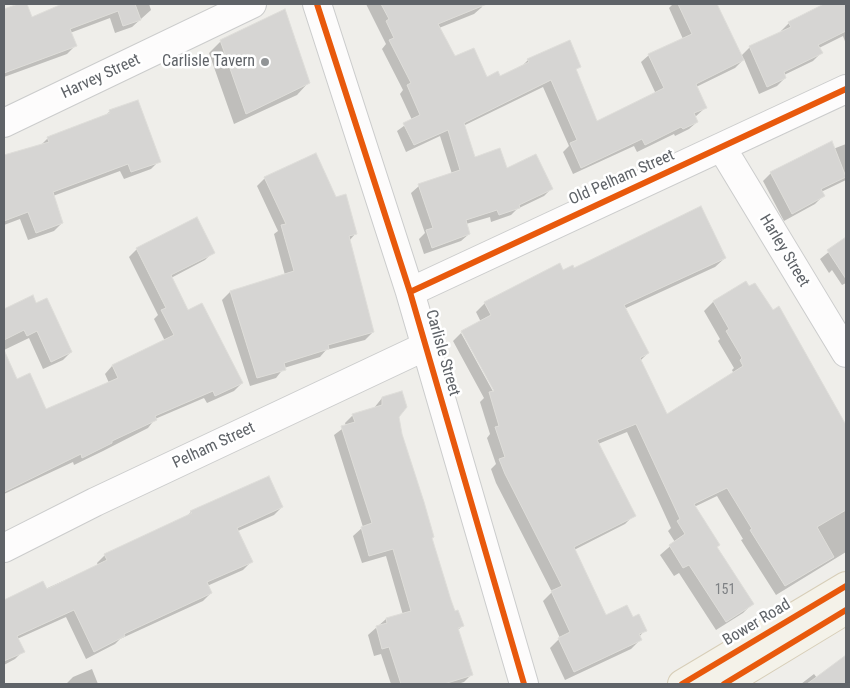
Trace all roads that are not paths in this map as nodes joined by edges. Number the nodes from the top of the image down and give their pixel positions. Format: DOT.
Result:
graph roads {
  1 [pos="252,4"];
  2 [pos="317,4"];
  3 [pos="846,89"];
  4 [pos="4,122"];
  5 [pos="722,148"];
  6 [pos="410,292"];
  7 [pos="426,346"];
  8 [pos="846,353"];
  9 [pos="4,548"];
  10 [pos="846,586"];
  11 [pos="846,610"];
  12 [pos="686,683"];
  13 [pos="524,684"];
  14 [pos="724,684"];
  1 -- 4 [label="street, Harvey Street"];
  2 -- 6 [label="street, Carlisle Street"];
  3 -- 5 [label="street, Old Pelham Street"];
  5 -- 6 [label="street, Old Pelham Street"];
  5 -- 8 [label="street, Harley Street"];
  6 -- 7 [label="street, Carlisle Street"];
  7 -- 9 [label="street, Pelham Street"];
  7 -- 13 [label="street, Carlisle Street"];
  10 -- 12 [label="main road, Bower Road"];
  11 -- 14 [label="main road"];
}
